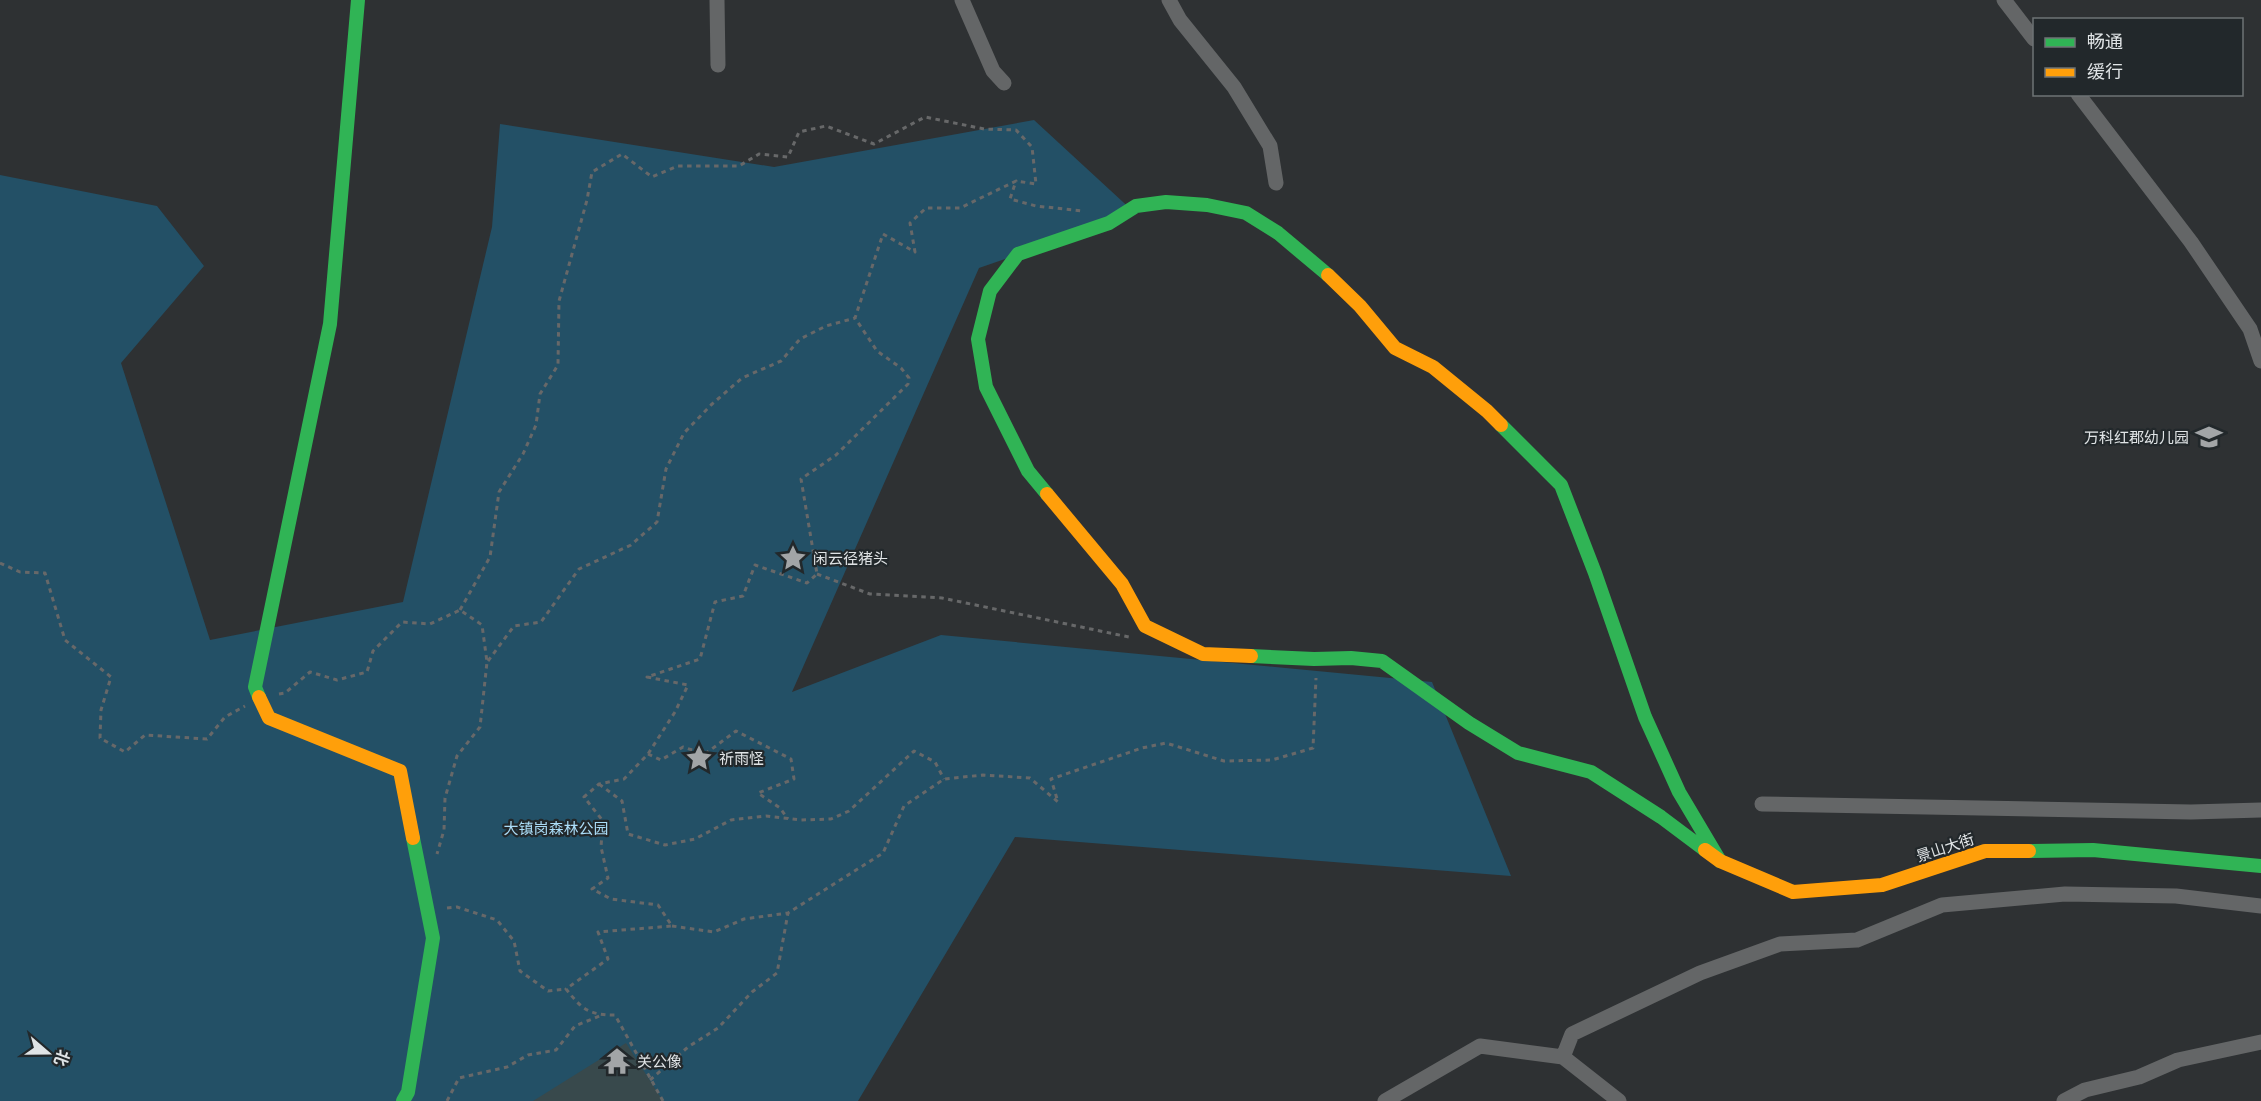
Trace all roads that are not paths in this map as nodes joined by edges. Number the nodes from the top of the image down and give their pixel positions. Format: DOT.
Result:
graph roads {
  1 [pos="358,0"];
  2 [pos="717,0"];
  3 [pos="962,0"];
  4 [pos="1169,0"];
  5 [pos="2004,0"];
  6 [pos="2033,38"];
  7 [pos="718,65"];
  8 [pos="1004,83"];
  9 [pos="2080,96"];
  10 [pos="1276,183"];
  11 [pos="2261,361"];
  12 [pos="1762,804"];
  13 [pos="2261,810"];
  14 [pos="1720,861"];
  15 [pos="2261,866"];
  16 [pos="2261,906"];
  17 [pos="2261,1042"];
  18 [pos="1563,1057"];
  19 [pos="403,1101"];
  20 [pos="1385,1101"];
  21 [pos="1619,1101"];
  22 [pos="2064,1101"];
  1 -- 19 [label="street"];
  2 -- 7 [label="street"];
  3 -- 8 [label="street"];
  4 -- 10 [label="street"];
  5 -- 6 [label="street"];
  9 -- 11 [label="street"];
  12 -- 13 [label="street"];
  14 -- 14 [label="street, 景山大街"];
  14 -- 15 [label="street, 景山大街"];
  16 -- 18 [label="street"];
  17 -- 22 [label="street"];
  18 -- 20 [label="street"];
  18 -- 21 [label="street"];
}
